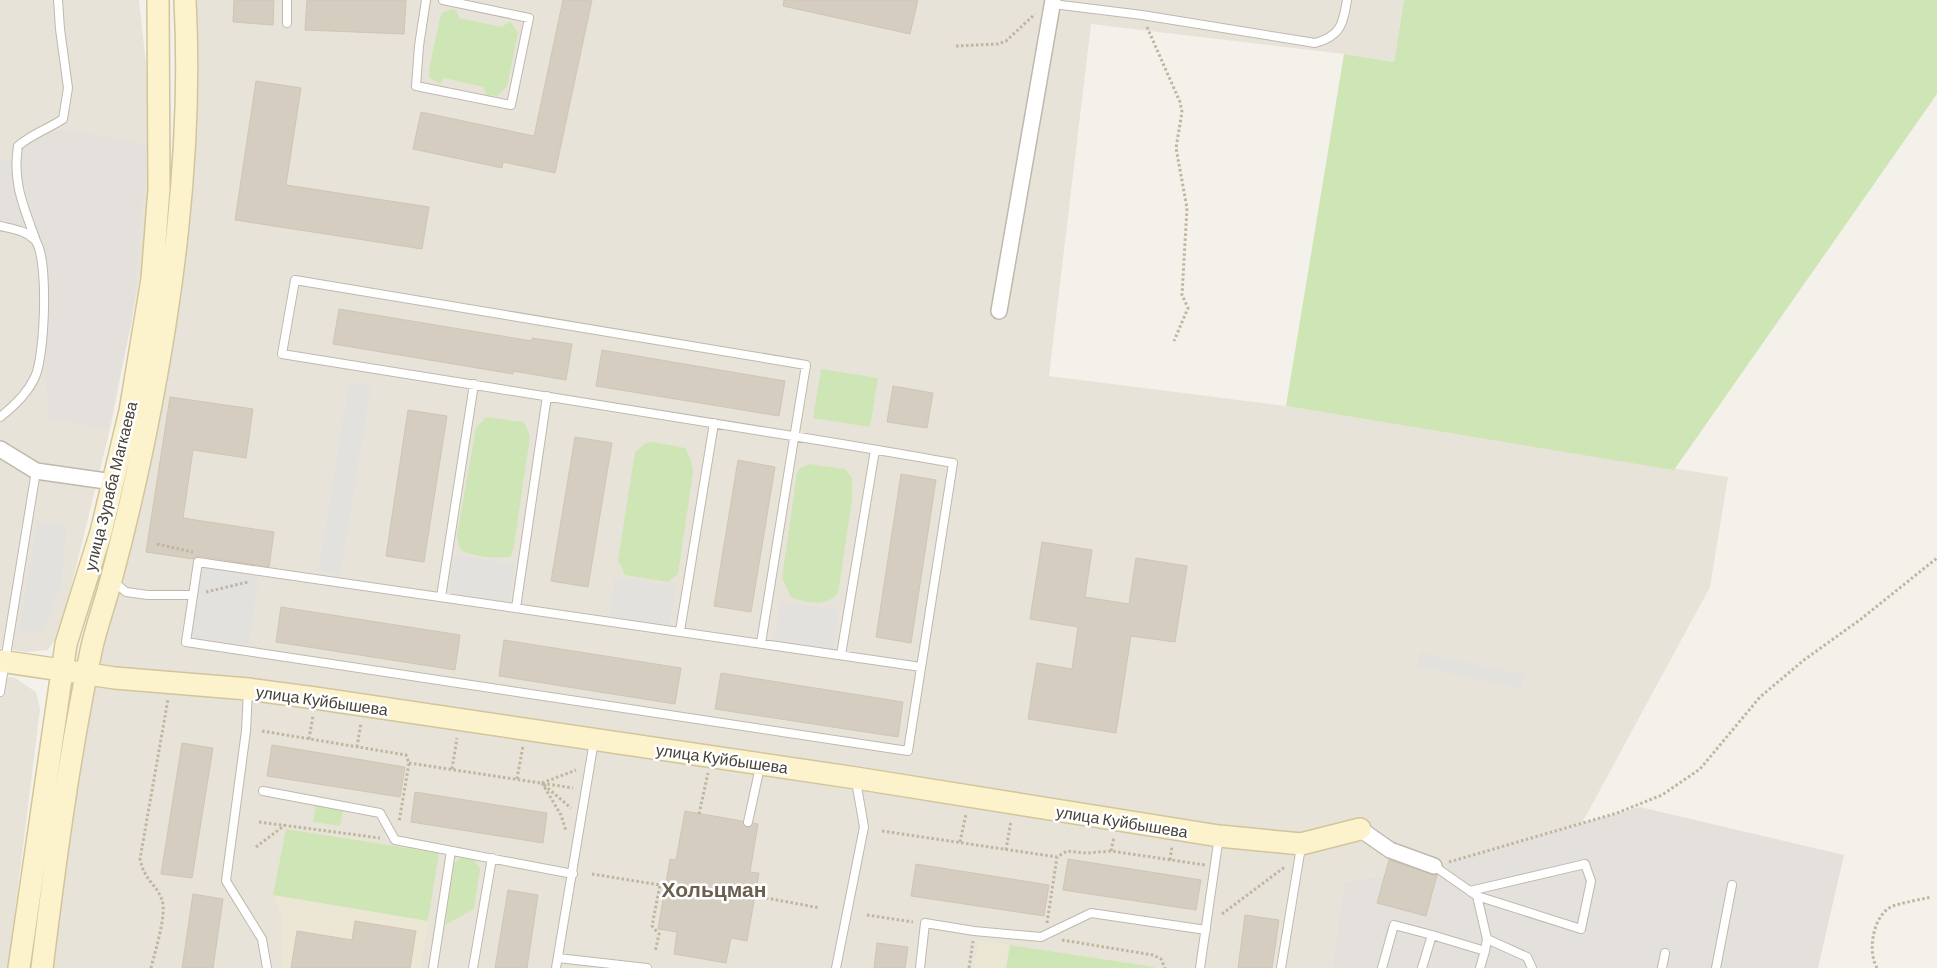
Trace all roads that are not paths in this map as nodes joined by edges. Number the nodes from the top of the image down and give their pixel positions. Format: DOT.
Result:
graph roads {
  1 [pos="58,0"];
  2 [pos="158,0"];
  3 [pos="186,0"];
  4 [pos="287,0"];
  5 [pos="426,0"];
  6 [pos="443,0"];
  7 [pos="1347,0"];
  8 [pos="1053,2"];
  9 [pos="287,23"];
  10 [pos="0,226"];
  11 [pos="36,241"];
  12 [pos="1000,311"];
  13 [pos="474,384"];
  14 [pos="547,396"];
  15 [pos="0,417"];
  16 [pos="714,423"];
  17 [pos="794,436"];
  18 [pos="0,449"];
  19 [pos="875,450"];
  20 [pos="36,471"];
  21 [pos="113,482"];
  22 [pos="112,580"];
  23 [pos="193,595"];
  24 [pos="440,597"];
  25 [pos="516,608"];
  26 [pos="680,631"];
  27 [pos="761,643"];
  28 [pos="841,655"];
  29 [pos="3,662"];
  30 [pos="921,667"];
  31 [pos="62,668"];
  32 [pos="88,672"];
  33 [pos="248,689"];
  34 [pos="0,692"];
  35 [pos="594,740"];
  36 [pos="758,776"];
  37 [pos="856,778"];
  38 [pos="263,791"];
  39 [pos="748,822"];
  40 [pos="1360,829"];
  41 [pos="1219,836"];
  42 [pos="452,851"];
  43 [pos="1297,853"];
  44 [pos="492,858"];
  45 [pos="1434,866"];
  46 [pos="573,874"];
  47 [pos="1732,885"];
  48 [pos="1474,894"];
  49 [pos="1206,930"];
  50 [pos="1432,935"];
  51 [pos="1487,939"];
  52 [pos="1485,950"];
  53 [pos="1665,953"];
  54 [pos="558,958"];
  55 [pos="19,968"];
  56 [pos="42,968"];
  57 [pos="267,968"];
  58 [pos="433,968"];
  59 [pos="473,968"];
  60 [pos="556,968"];
  61 [pos="647,968"];
  62 [pos="836,968"];
  63 [pos="920,968"];
  64 [pos="1200,968"];
  65 [pos="1281,968"];
  66 [pos="1382,968"];
  67 [pos="1422,968"];
  68 [pos="1480,968"];
  69 [pos="1532,968"];
  70 [pos="1662,968"];
  71 [pos="1716,968"];
  1 -- 11 [label="lane"];
  2 -- 21 [label="main road, улица Зураба Магкаева"];
  3 -- 22 [label="main road, улица Зураба Магкаева"];
  4 -- 9 [label="lane"];
  5 -- 6 [label="lane"];
  7 -- 8 [label="lane"];
  8 -- 12 [label="street"];
  10 -- 11 [label="lane"];
  11 -- 15 [label="lane"];
  13 -- 14 [label="lane"];
  13 -- 17 [label="lane"];
  13 -- 24 [label="lane"];
  14 -- 16 [label="lane"];
  14 -- 25 [label="lane"];
  16 -- 17 [label="lane"];
  16 -- 26 [label="lane"];
  17 -- 19 [label="lane"];
  17 -- 27 [label="lane"];
  18 -- 20 [label="street"];
  19 -- 28 [label="lane"];
  19 -- 30 [label="lane"];
  20 -- 21 [label="street"];
  20 -- 29 [label="lane"];
  21 -- 31 [label="main road, улица Зураба Магкаева"];
  22 -- 23 [label="lane"];
  22 -- 32 [label="main road, улица Зураба Магкаева"];
  23 -- 24 [label="lane"];
  23 -- 30 [label="lane"];
  24 -- 25 [label="lane"];
  25 -- 26 [label="lane"];
  26 -- 27 [label="lane"];
  27 -- 28 [label="lane"];
  28 -- 30 [label="lane"];
  29 -- 31 [label="main road, улица Куйбышева"];
  29 -- 34 [label="lane"];
  31 -- 32 [label="main road, улица Куйбышева"];
  31 -- 55 [label="main road, улица Зураба Магкаева"];
  32 -- 33 [label="main road, улица Куйбышева"];
  32 -- 56 [label="main road, улица Зураба Магкаева"];
  33 -- 35 [label="main road, улица Куйбышева"];
  33 -- 57 [label="lane"];
  35 -- 37 [label="main road, улица Куйбышева"];
  35 -- 46 [label="lane"];
  36 -- 39 [label="lane"];
  37 -- 41 [label="main road, улица Куйбышева"];
  37 -- 62 [label="lane"];
  38 -- 42 [label="lane"];
  40 -- 43 [label="main road, улица Куйбышева"];
  40 -- 45 [label="street, улица Куйбышева"];
  41 -- 43 [label="main road, улица Куйбышева"];
  41 -- 49 [label="lane"];
  42 -- 44 [label="lane"];
  42 -- 58 [label="lane"];
  43 -- 65 [label="lane"];
  44 -- 46 [label="lane"];
  44 -- 59 [label="lane"];
  45 -- 48 [label="lane"];
  46 -- 54 [label="lane"];
  47 -- 71 [label="lane"];
  48 -- 48 [label="lane"];
  48 -- 51 [label="lane"];
  49 -- 63 [label="lane"];
  49 -- 64 [label="lane"];
  50 -- 52 [label="lane"];
  50 -- 66 [label="lane"];
  50 -- 67 [label="lane"];
  51 -- 52 [label="lane"];
  51 -- 69 [label="lane"];
  52 -- 68 [label="lane"];
  53 -- 70 [label="lane"];
  54 -- 60 [label="lane"];
  54 -- 61 [label="lane"];
}
